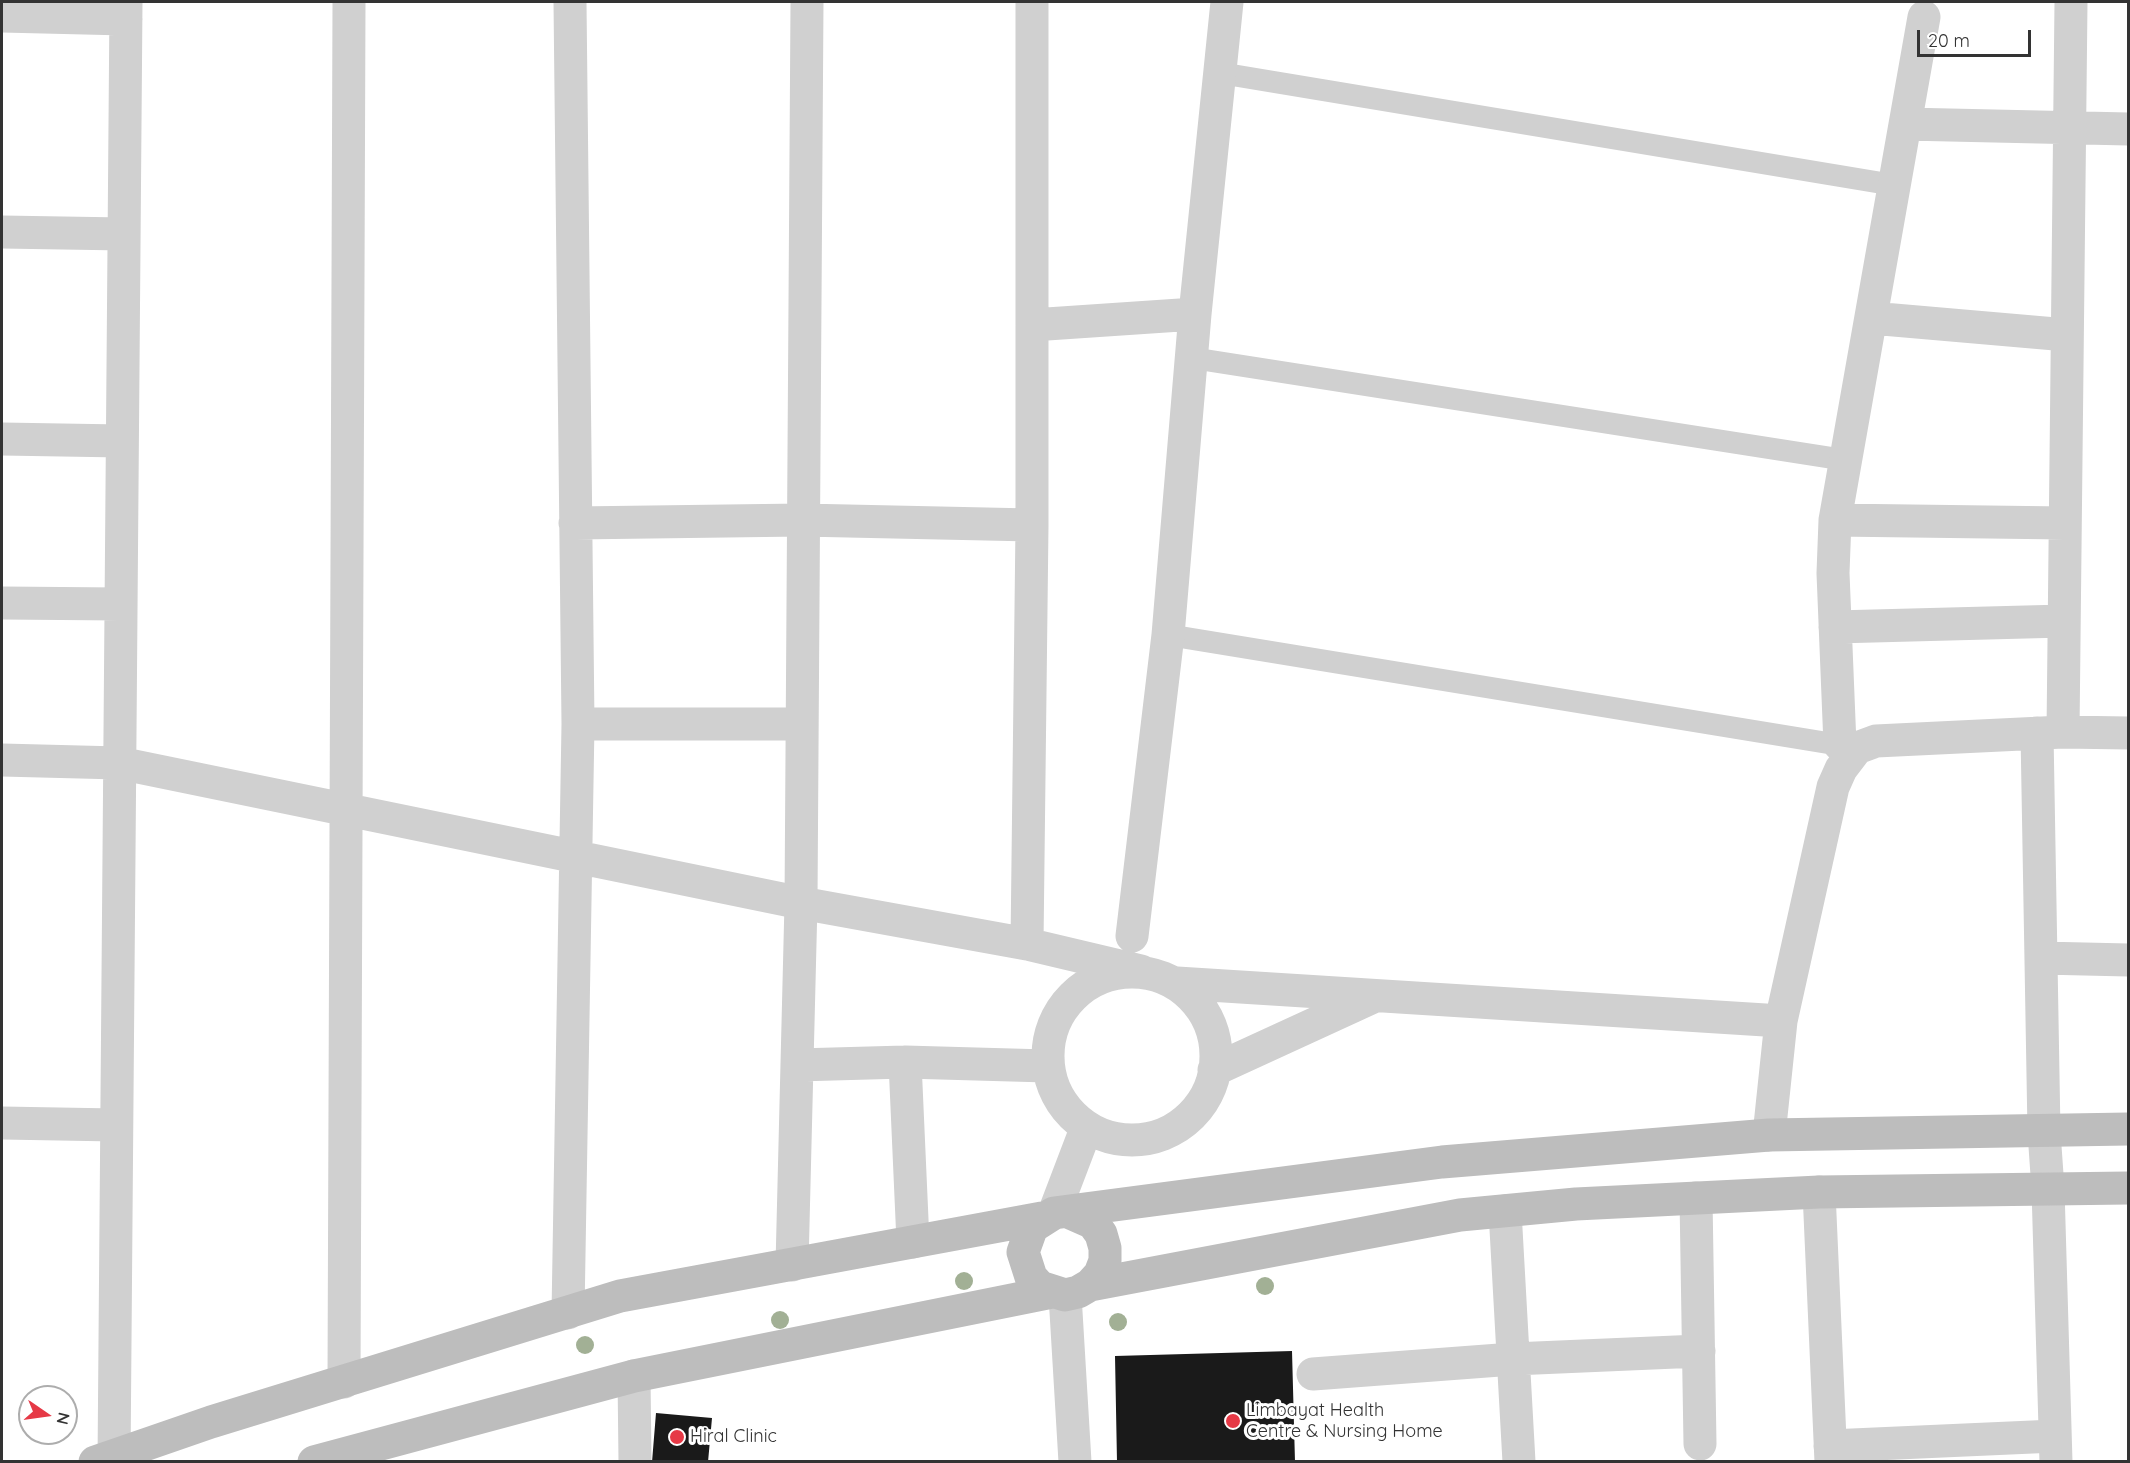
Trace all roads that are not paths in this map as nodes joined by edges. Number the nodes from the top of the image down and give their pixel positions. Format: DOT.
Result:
graph roads {
  1 [pos="349,2"];
  2 [pos="570,2"];
  3 [pos="807,2"];
  4 [pos="1032,2"];
  5 [pos="1227,2"];
  6 [pos="2071,2"];
  7 [pos="126,10"];
  8 [pos="2,16"];
  9 [pos="1924,17"];
  10 [pos="1220,73"];
  11 [pos="1905,124"];
  12 [pos="2070,128"];
  13 [pos="2128,129"];
  14 [pos="1894,185"];
  15 [pos="2,232"];
  16 [pos="124,234"];
  17 [pos="1195,314"];
  18 [pos="1871,318"];
  19 [pos="1032,325"];
  20 [pos="2067,335"];
  21 [pos="1192,358"];
  22 [pos="2,439"];
  23 [pos="122,441"];
  24 [pos="1845,460"];
  25 [pos="802,520"];
  26 [pos="1835,520"];
  27 [pos="575,523"];
  28 [pos="2065,523"];
  29 [pos="1032,525"];
  30 [pos="2,603"];
  31 [pos="120,604"];
  32 [pos="2064,621"];
  33 [pos="1835,627"];
  34 [pos="1168,635"];
  35 [pos="578,724"];
  36 [pos="802,724"];
  37 [pos="2050,732"];
  38 [pos="2128,733"];
  39 [pos="1849,747"];
  40 [pos="2,760"];
  41 [pos="119,763"];
  42 [pos="345,809"];
  43 [pos="577,857"];
  44 [pos="801,903"];
  45 [pos="1132,936"];
  46 [pos="1027,944"];
  47 [pos="2041,958"];
  48 [pos="2128,960"];
  49 [pos="1142,971"];
  50 [pos="1177,983"];
  51 [pos="1377,995"];
  52 [pos="1781,1021"];
  53 [pos="905,1062"];
  54 [pos="797,1065"];
  55 [pos="1047,1066"];
  56 [pos="1214,1070"];
  57 [pos="2,1123"];
  58 [pos="116,1125"];
  59 [pos="1086,1129"];
  60 [pos="2128,1129"];
  61 [pos="2043,1132"];
  62 [pos="1769,1135"];
  63 [pos="2128,1188"];
  64 [pos="2049,1189"];
  65 [pos="1819,1192"];
  66 [pos="1696,1198"];
  67 [pos="1505,1211"];
  68 [pos="1055,1214"];
  69 [pos="913,1242"];
  70 [pos="792,1265"];
  71 [pos="1069,1291"];
  72 [pos="568,1312"];
  73 [pos="1699,1351"];
  74 [pos="1513,1359"];
  75 [pos="1313,1374"];
  76 [pos="634,1376"];
  77 [pos="344,1382"];
  78 [pos="1700,1444"];
  79 [pos="2055,1449"];
  80 [pos="1831,1454"];
  81 [pos="108,1460"];
  82 [pos="314,1461"];
  83 [pos="635,1461"];
  84 [pos="1075,1461"];
  85 [pos="1519,1461"];
  1 -- 42 [label="street"];
  2 -- 27 [label="street"];
  3 -- 25 [label="street"];
  4 -- 19 [label="street"];
  5 -- 10 [label="street"];
  6 -- 12 [label="street"];
  7 -- 8 [label="street"];
  7 -- 16 [label="street"];
  9 -- 11 [label="street"];
  10 -- 14 [label="lane"];
  10 -- 17 [label="street"];
  11 -- 12 [label="street"];
  11 -- 14 [label="street"];
  12 -- 13 [label="street"];
  12 -- 20 [label="street"];
  14 -- 18 [label="street"];
  15 -- 16 [label="street"];
  16 -- 23 [label="street"];
  17 -- 19 [label="street"];
  17 -- 21 [label="street"];
  18 -- 20 [label="street"];
  18 -- 24 [label="street"];
  19 -- 29 [label="street"];
  20 -- 28 [label="street"];
  21 -- 24 [label="lane"];
  21 -- 34 [label="street"];
  22 -- 23 [label="street"];
  23 -- 31 [label="street"];
  24 -- 26 [label="street"];
  25 -- 27 [label="street"];
  25 -- 29 [label="street"];
  25 -- 36 [label="street"];
  26 -- 28 [label="street"];
  26 -- 33 [label="street"];
  27 -- 35 [label="street"];
  28 -- 32 [label="street"];
  29 -- 46 [label="street"];
  30 -- 31 [label="street"];
  31 -- 41 [label="street"];
  32 -- 33 [label="street"];
  32 -- 37 [label="street"];
  33 -- 39 [label="street"];
  34 -- 39 [label="lane"];
  34 -- 45 [label="street"];
  35 -- 36 [label="street"];
  35 -- 43 [label="street"];
  36 -- 44 [label="street"];
  37 -- 38 [label="street"];
  37 -- 39 [label="street"];
  37 -- 47 [label="street"];
  39 -- 52 [label="street"];
  40 -- 41 [label="street"];
  41 -- 42 [label="street"];
  41 -- 58 [label="street"];
  42 -- 43 [label="street"];
  42 -- 77 [label="street"];
  43 -- 44 [label="street"];
  43 -- 72 [label="street"];
  44 -- 46 [label="street"];
  44 -- 54 [label="street"];
  46 -- 49 [label="street"];
  47 -- 48 [label="street"];
  47 -- 61 [label="street"];
  49 -- 50 [label="street"];
  49 -- 55 [label="street"];
  50 -- 51 [label="street"];
  50 -- 56 [label="street"];
  51 -- 52 [label="street"];
  51 -- 56 [label="street"];
  52 -- 62 [label="street"];
  53 -- 54 [label="street"];
  53 -- 55 [label="street"];
  53 -- 69 [label="street"];
  54 -- 70 [label="street"];
  55 -- 59 [label="street"];
  56 -- 59 [label="street"];
  57 -- 58 [label="street"];
  58 -- 81 [label="street"];
  59 -- 68 [label="street"];
  60 -- 61 [label="main road"];
  61 -- 62 [label="main road"];
  61 -- 64 [label="street"];
  62 -- 68 [label="main road"];
  63 -- 64 [label="main road"];
  64 -- 65 [label="main road"];
  64 -- 79 [label="street"];
  65 -- 66 [label="main road"];
  65 -- 80 [label="street"];
  66 -- 67 [label="main road"];
  66 -- 73 [label="street"];
  67 -- 71 [label="main road"];
  67 -- 74 [label="street"];
  68 -- 69 [label="main road"];
  68 -- 71 [label="main road"];
  68 -- 71 [label="main road"];
  69 -- 70 [label="main road"];
  70 -- 72 [label="main road"];
  71 -- 76 [label="main road"];
  71 -- 84 [label="street"];
  72 -- 77 [label="main road"];
  73 -- 74 [label="street"];
  73 -- 78 [label="street"];
  74 -- 75 [label="street"];
  74 -- 85 [label="street"];
  76 -- 82 [label="main road"];
  76 -- 83 [label="street"];
  77 -- 81 [label="main road"];
  79 -- 80 [label="street"];
}
